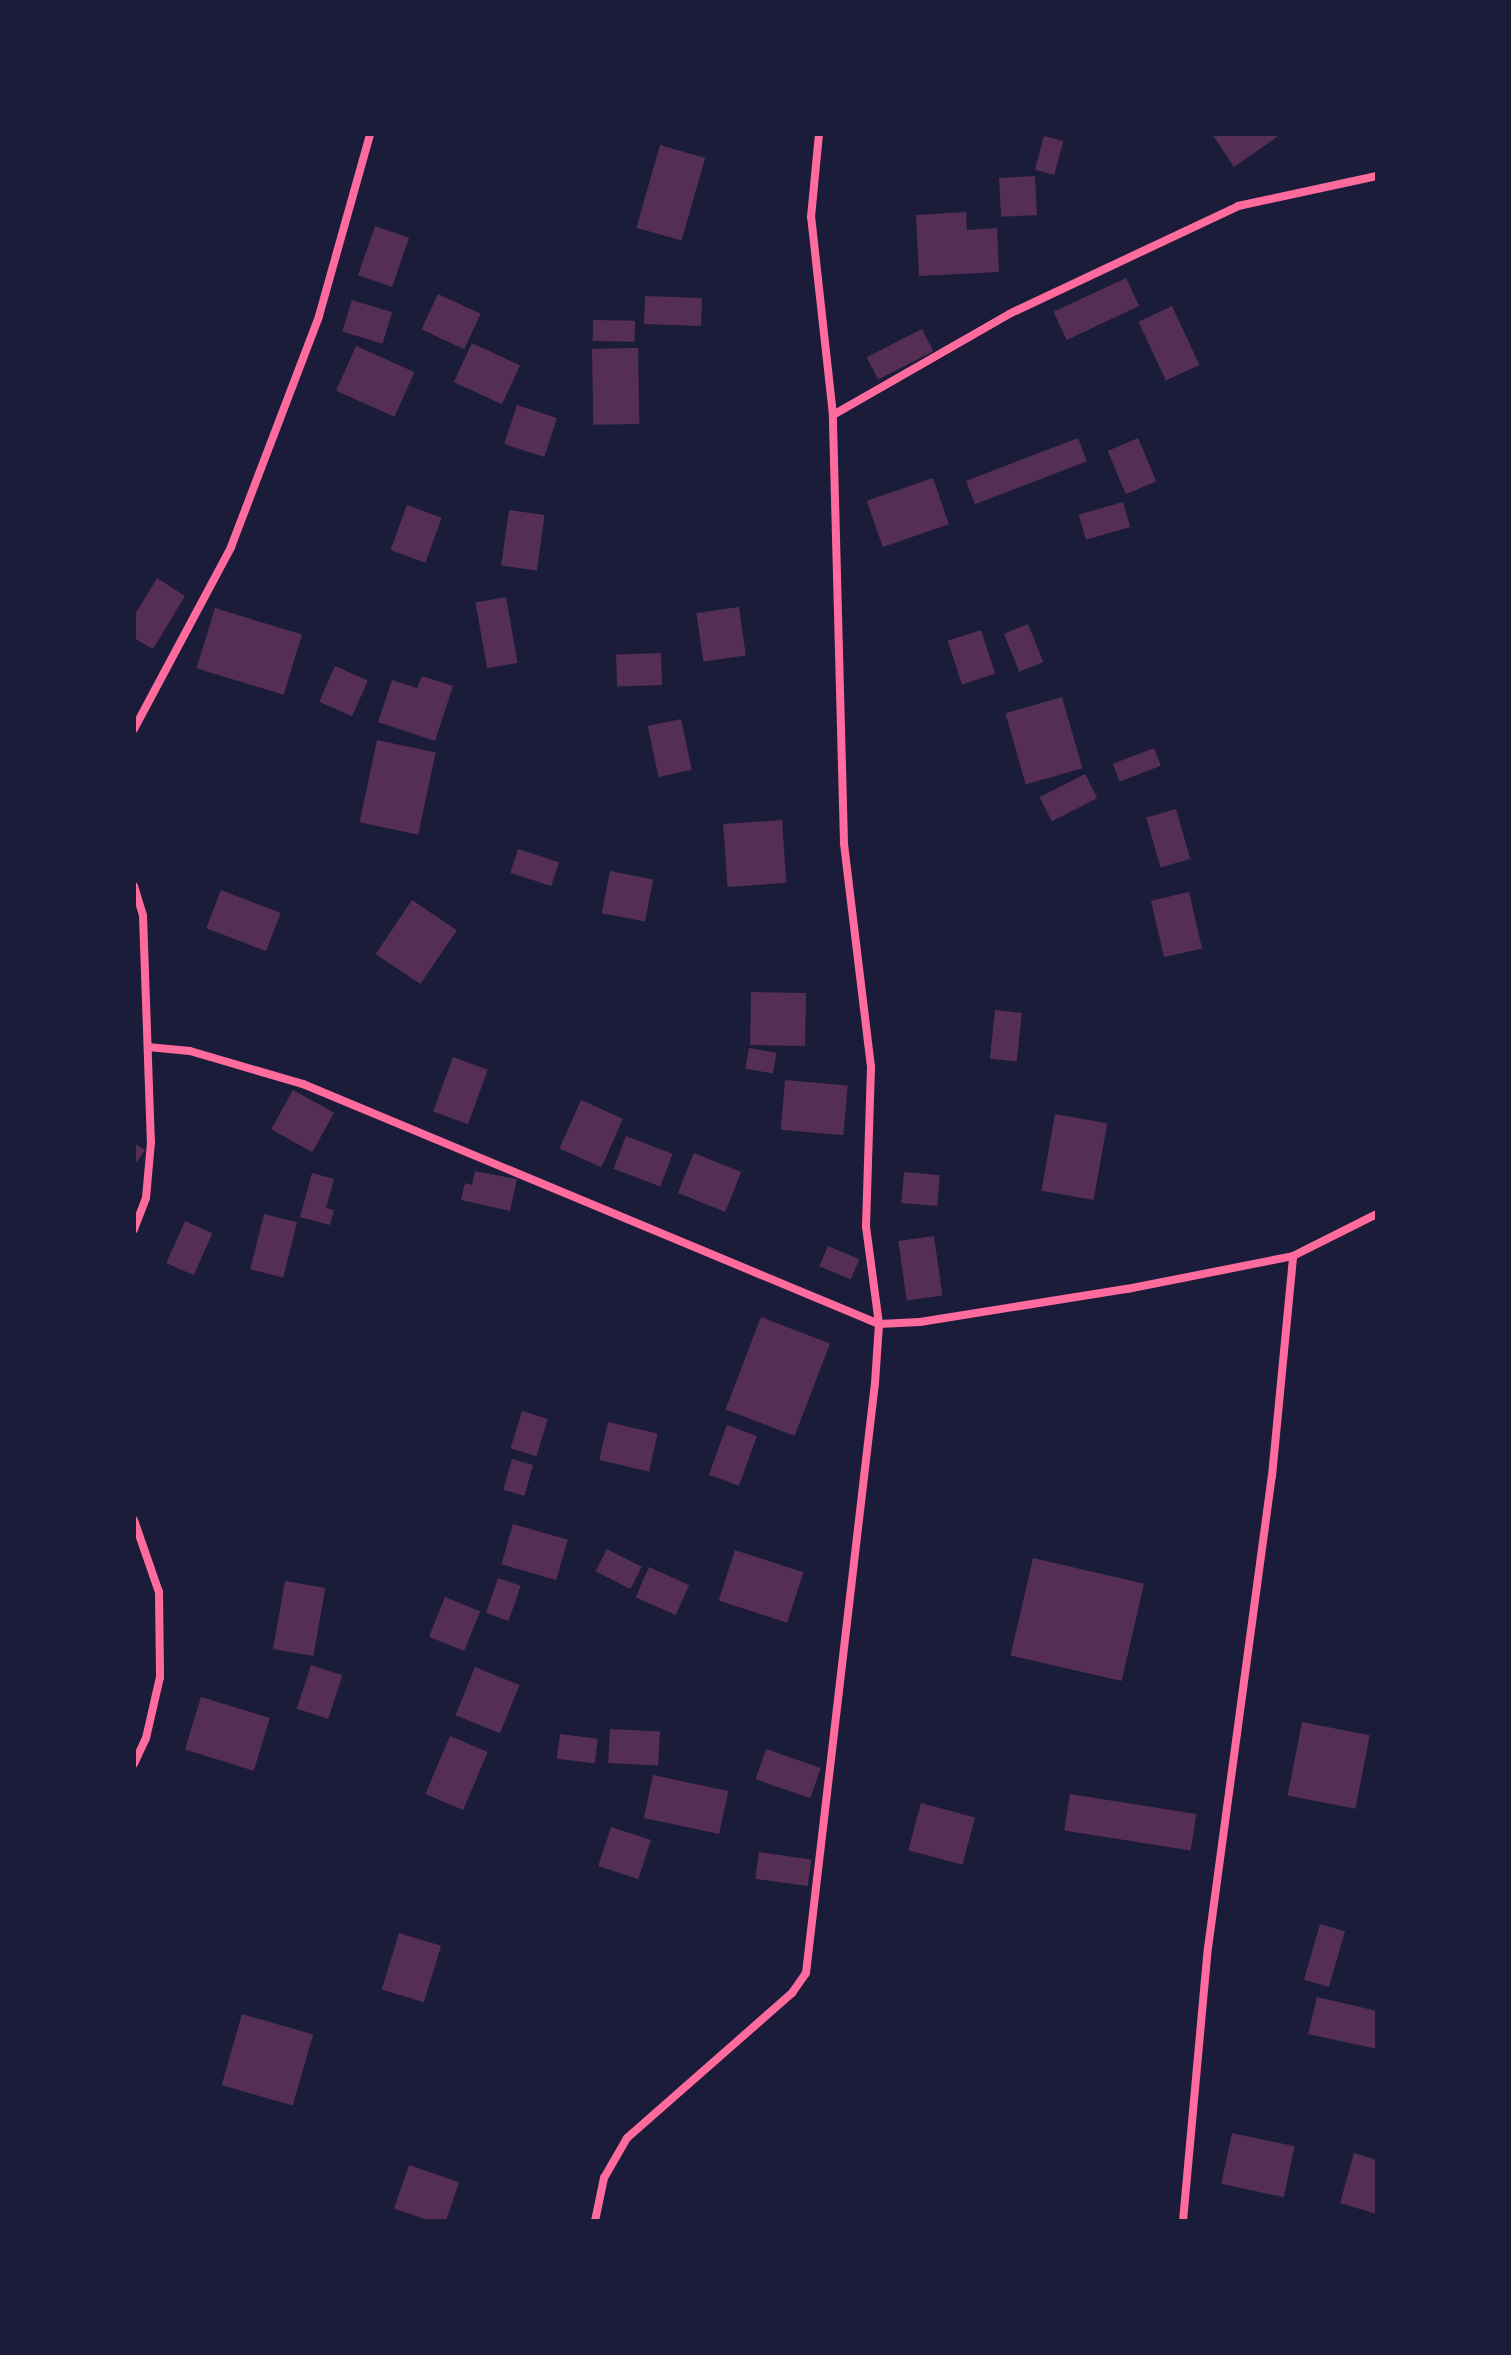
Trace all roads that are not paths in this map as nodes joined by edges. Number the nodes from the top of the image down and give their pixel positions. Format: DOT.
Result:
graph roads {
  1 [pos="370,134"];
  2 [pos="819,134"];
  3 [pos="1377,176"];
  4 [pos="833,415"];
  5 [pos="134,729"];
  6 [pos="134,886"];
  7 [pos="148,1047"];
  8 [pos="1377,1214"];
  9 [pos="134,1230"];
  10 [pos="1293,1256"];
  11 [pos="879,1324"];
  12 [pos="134,1520"];
  13 [pos="134,1764"];
  14 [pos="595,2221"];
  15 [pos="1183,2221"];
  1 -- 5 [label="street"];
  2 -- 4 [label="street"];
  3 -- 4 [label="street"];
  4 -- 11 [label="street"];
  6 -- 7 [label="street"];
  7 -- 9 [label="street"];
  7 -- 11 [label="street"];
  8 -- 10 [label="street"];
  10 -- 11 [label="street"];
  10 -- 15 [label="street"];
  11 -- 14 [label="street"];
  12 -- 13 [label="street"];
}
